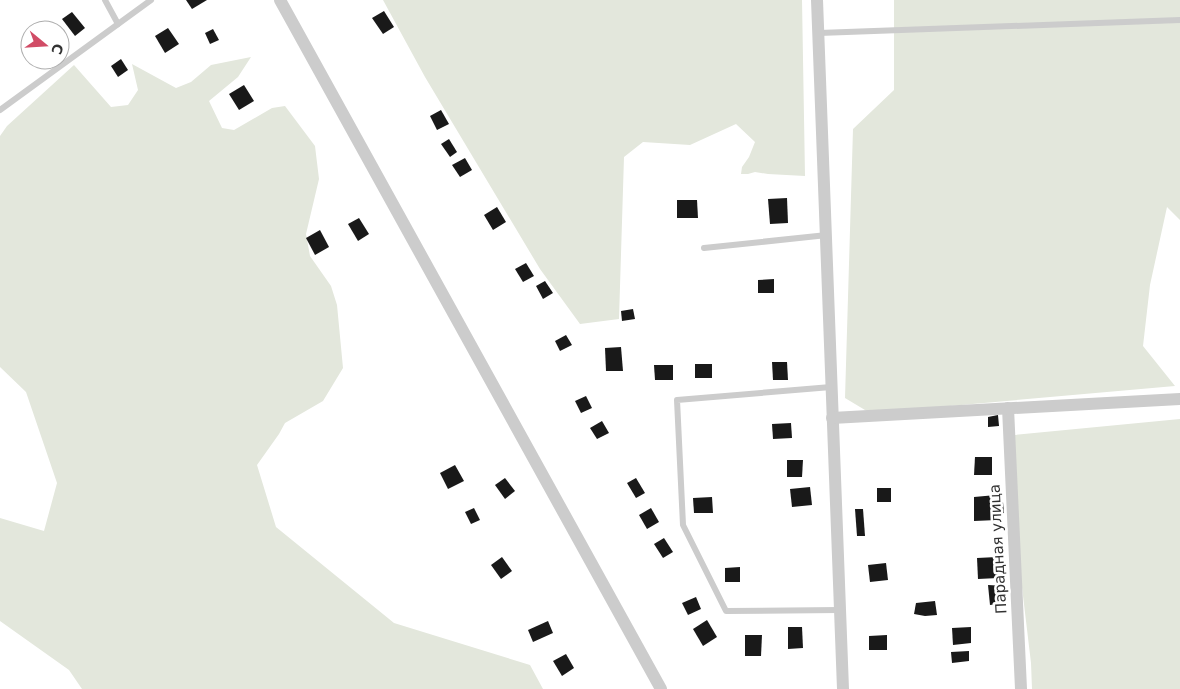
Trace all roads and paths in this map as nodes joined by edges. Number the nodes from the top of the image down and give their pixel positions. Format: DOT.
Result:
graph roads {
  1 [pos="106,0"];
  2 [pos="151,0"];
  3 [pos="280,0"];
  4 [pos="817,0"];
  5 [pos="1180,20"];
  6 [pos="118,24"];
  7 [pos="819,33"];
  8 [pos="0,110"];
  9 [pos="827,235"];
  10 [pos="704,248"];
  11 [pos="831,387"];
  12 [pos="1180,399"];
  13 [pos="1008,408"];
  14 [pos="832,418"];
  15 [pos="839,610"];
  16 [pos="661,689"];
  17 [pos="843,689"];
  18 [pos="1021,689"];
  1 -- 6 [label="lane"];
  2 -- 6 [label="lane"];
  3 -- 16 [label="street"];
  4 -- 7 [label="street"];
  5 -- 7 [label="lane"];
  6 -- 8 [label="lane"];
  7 -- 9 [label="street"];
  9 -- 10 [label="lane"];
  9 -- 11 [label="street"];
  11 -- 14 [label="street"];
  11 -- 15 [label="lane"];
  12 -- 13 [label="street"];
  13 -- 14 [label="street"];
  13 -- 18 [label="street, Парадная улица"];
  14 -- 15 [label="street"];
  15 -- 17 [label="street"];
}
